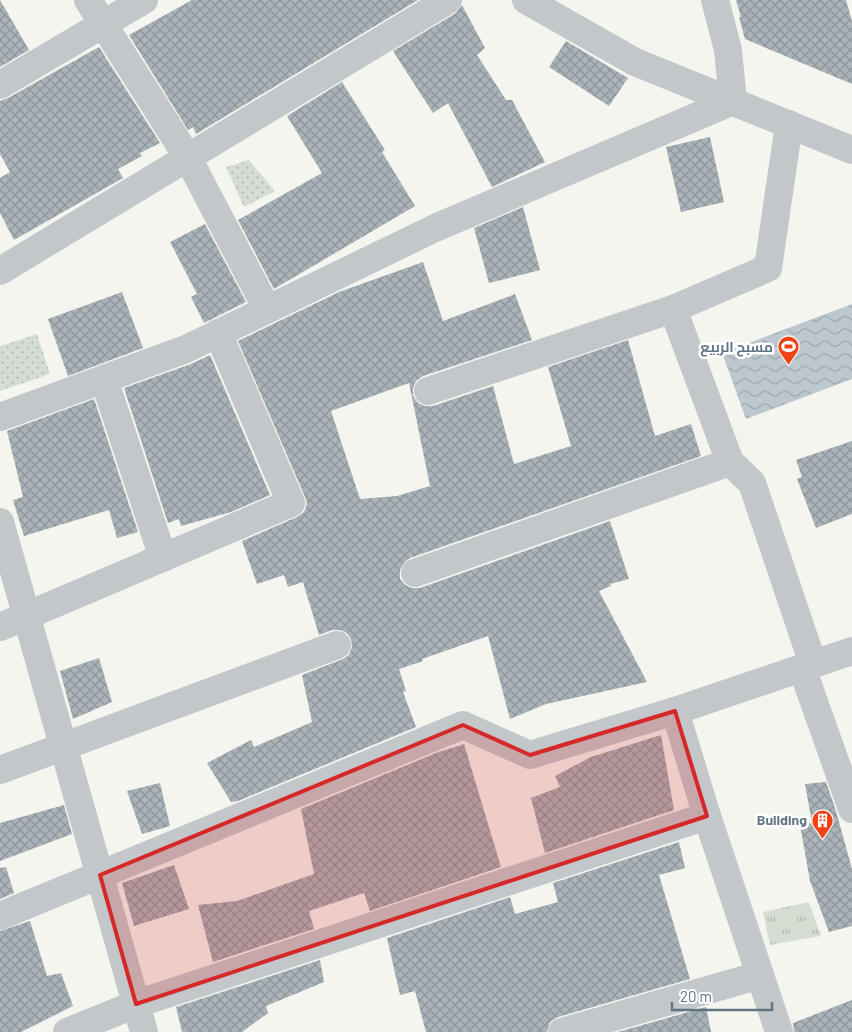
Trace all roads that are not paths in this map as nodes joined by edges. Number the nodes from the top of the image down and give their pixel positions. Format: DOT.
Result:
graph roads {
  1 [pos="88,0"];
  2 [pos="144,0"];
  3 [pos="448,0"];
  4 [pos="526,0"];
  5 [pos="715,0"];
  6 [pos="103,24"];
  7 [pos="0,85"];
  8 [pos="733,101"];
  9 [pos="789,124"];
  10 [pos="852,150"];
  11 [pos="188,158"];
  12 [pos="0,271"];
  13 [pos="267,309"];
  14 [pos="673,309"];
  15 [pos="218,333"];
  16 [pos="104,379"];
  17 [pos="428,391"];
  18 [pos="0,417"];
  19 [pos="730,462"];
  20 [pos="0,522"];
  21 [pos="163,558"];
  22 [pos="415,573"];
  23 [pos="27,617"];
  24 [pos="0,627"];
  25 [pos="337,645"];
  26 [pos="852,651"];
  27 [pos="807,666"];
  28 [pos="675,711"];
  29 [pos="64,748"];
  30 [pos="0,770"];
  31 [pos="852,809"];
  32 [pos="707,816"];
  33 [pos="100,875"];
  34 [pos="0,916"];
  35 [pos="760,975"];
  36 [pos="136,1004"];
  37 [pos="67,1032"];
  38 [pos="144,1032"];
  39 [pos="562,1032"];
  40 [pos="779,1032"];
  1 -- 6 [label="street"];
  2 -- 6 [label="street"];
  3 -- 11 [label="street"];
  4 -- 8 [label="street"];
  5 -- 8 [label="street"];
  6 -- 7 [label="street"];
  6 -- 11 [label="street"];
  8 -- 9 [label="street"];
  8 -- 13 [label="street"];
  9 -- 10 [label="street"];
  9 -- 14 [label="street"];
  11 -- 12 [label="street"];
  11 -- 13 [label="street"];
  13 -- 15 [label="street"];
  14 -- 17 [label="street"];
  14 -- 19 [label="street"];
  15 -- 16 [label="street"];
  15 -- 21 [label="street"];
  16 -- 18 [label="street"];
  16 -- 21 [label="street"];
  19 -- 22 [label="street"];
  19 -- 27 [label="street"];
  20 -- 23 [label="street"];
  21 -- 23 [label="street"];
  23 -- 24 [label="street"];
  23 -- 29 [label="street"];
  25 -- 29 [label="street"];
  26 -- 27 [label="street"];
  27 -- 28 [label="street"];
  27 -- 31 [label="street"];
  28 -- 32 [label="street"];
  28 -- 33 [label="street"];
  29 -- 30 [label="street"];
  29 -- 33 [label="street"];
  32 -- 35 [label="street"];
  32 -- 36 [label="street"];
  33 -- 34 [label="street"];
  33 -- 36 [label="street"];
  35 -- 39 [label="street"];
  35 -- 40 [label="street"];
  36 -- 37 [label="street"];
  36 -- 38 [label="street"];
}
